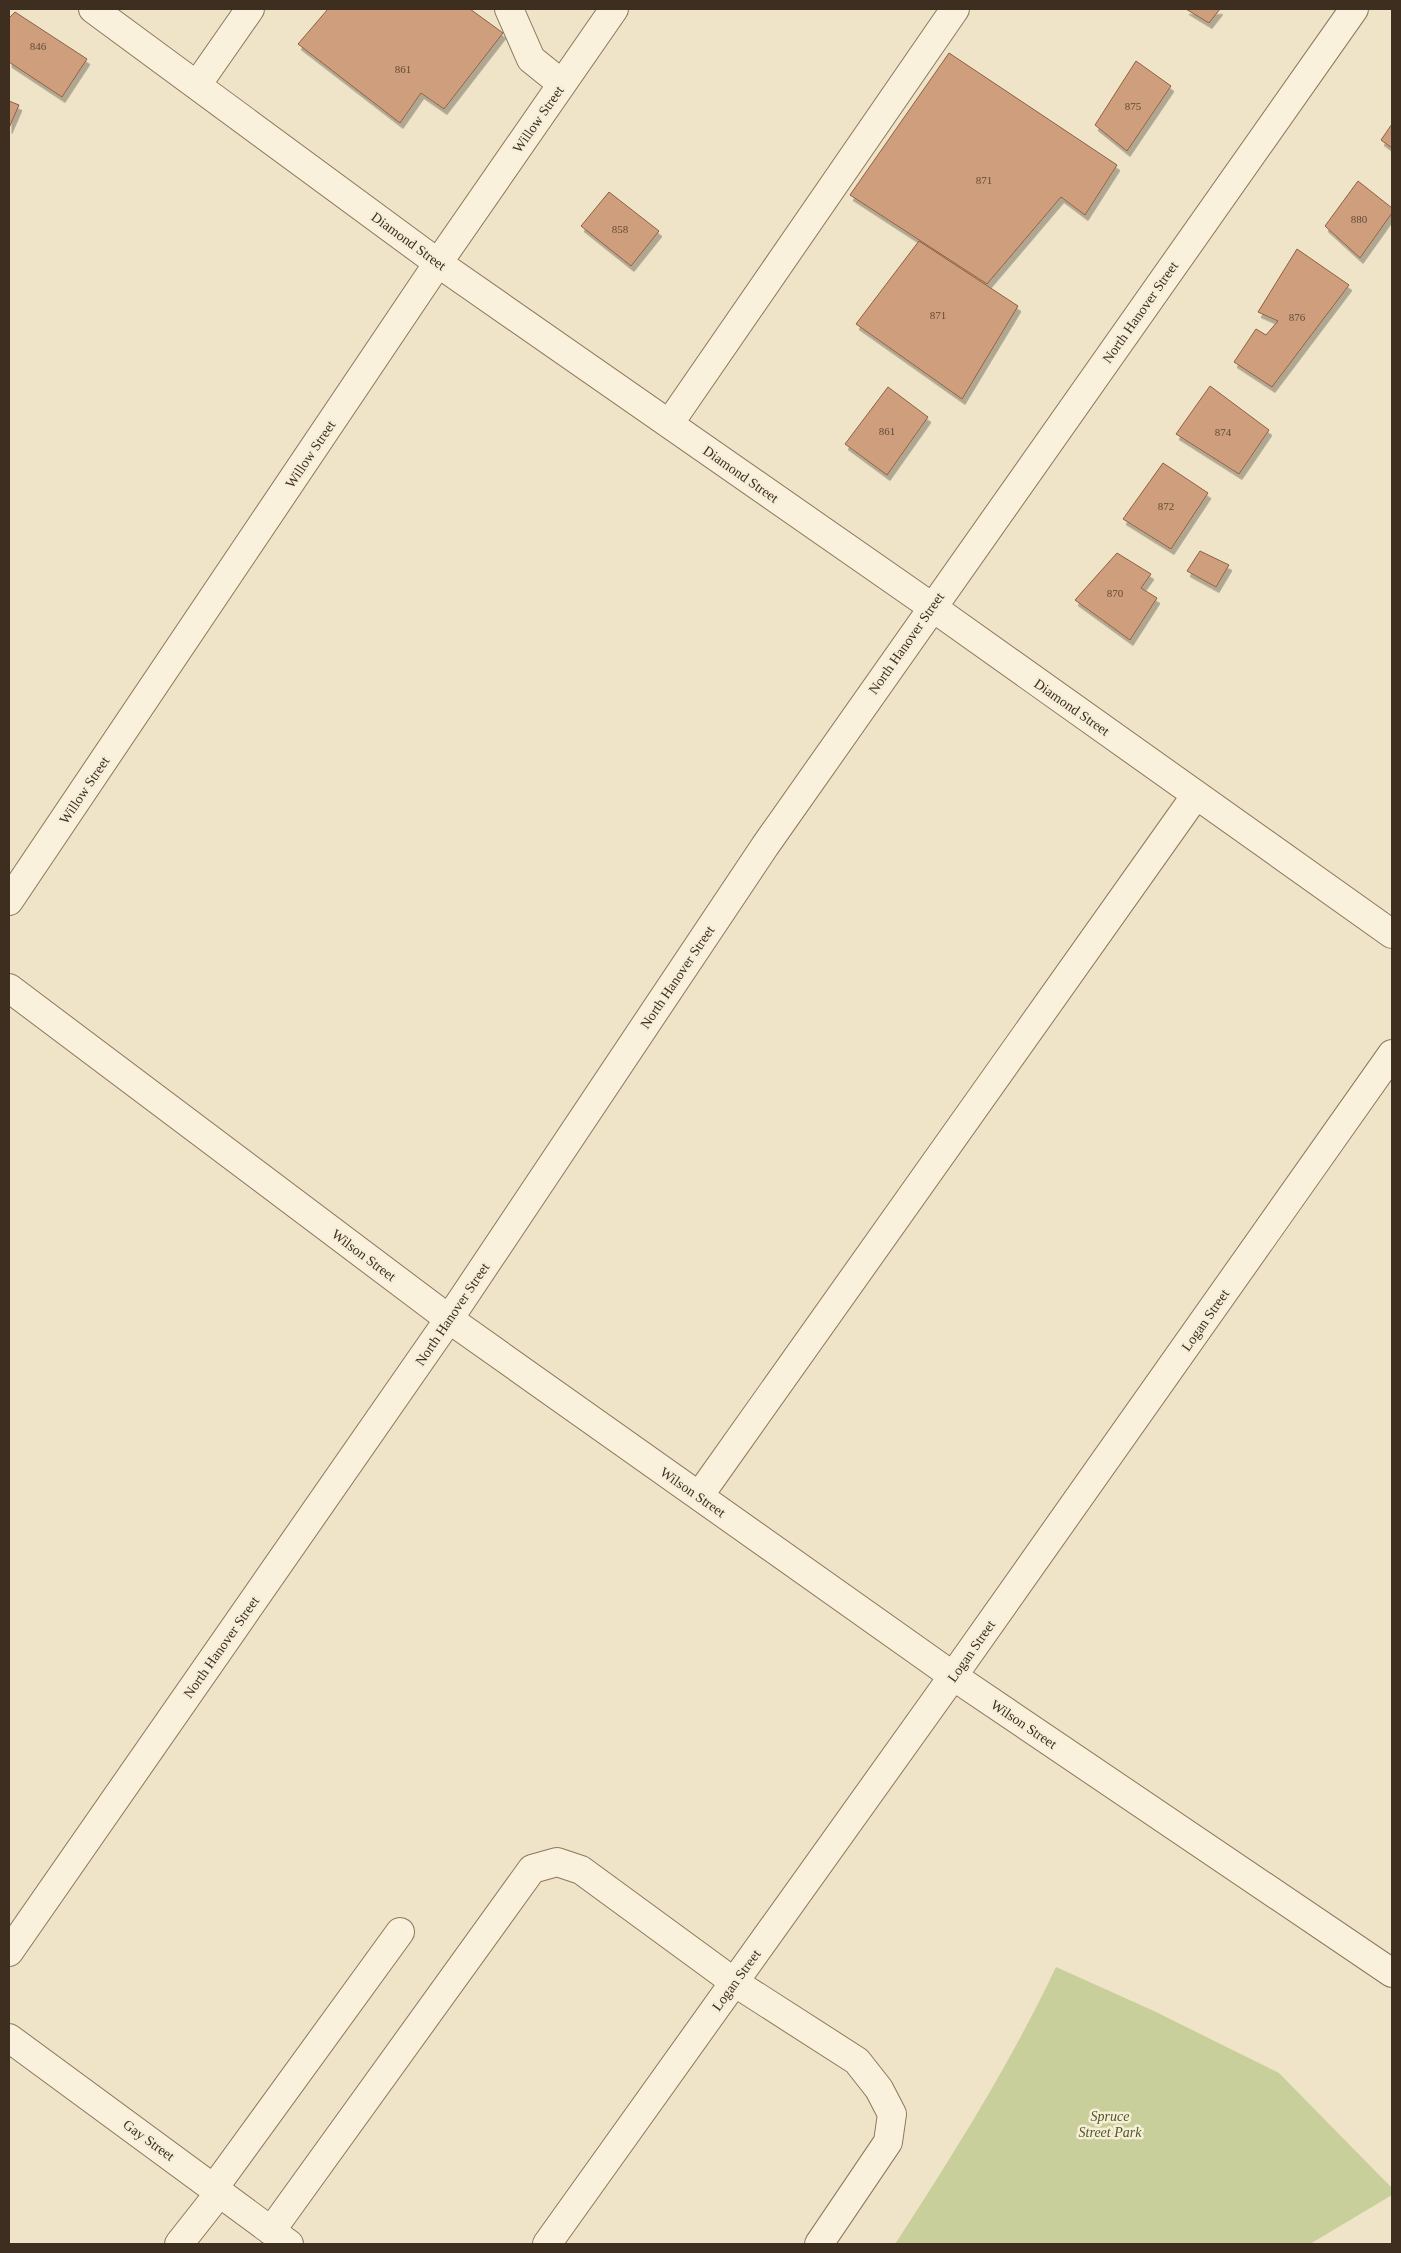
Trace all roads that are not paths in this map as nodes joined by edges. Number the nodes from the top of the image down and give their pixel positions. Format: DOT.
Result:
graph roads {
  1 [pos="93,9"];
  2 [pos="250,9"];
  3 [pos="509,9"];
  4 [pos="614,9"];
  5 [pos="955,9"];
  6 [pos="1354,9"];
  7 [pos="562,84"];
  8 [pos="197,85"];
  9 [pos="438,263"];
  10 [pos="669,424"];
  11 [pos="932,607"];
  12 [pos="1196,795"];
  13 [pos="9,901"];
  14 [pos="1392,934"];
  15 [pos="9,988"];
  16 [pos="1392,1054"];
  17 [pos="449,1319"];
  18 [pos="699,1496"];
  19 [pos="953,1676"];
  20 [pos="400,1932"];
  21 [pos="9,1952"];
  22 [pos="1392,1974"];
  23 [pos="734,1982"];
  24 [pos="9,2038"];
  25 [pos="217,2190"];
  26 [pos="280,2238"];
  27 [pos="180,2244"];
  28 [pos="546,2244"];
  29 [pos="819,2244"];
  1 -- 8 [label="street, Diamond Street"];
  2 -- 8 [label="street"];
  3 -- 7 [label="street"];
  4 -- 7 [label="street, Willow Street"];
  5 -- 10 [label="street"];
  6 -- 11 [label="street, North Hanover Street"];
  7 -- 9 [label="street, Willow Street"];
  8 -- 9 [label="street, Diamond Street"];
  9 -- 10 [label="street, Diamond Street"];
  9 -- 13 [label="street, Willow Street"];
  10 -- 11 [label="street, Diamond Street"];
  11 -- 12 [label="street, Diamond Street"];
  11 -- 17 [label="street, North Hanover Street"];
  12 -- 14 [label="street, Diamond Street"];
  12 -- 18 [label="street"];
  15 -- 17 [label="street, Wilson Street"];
  16 -- 19 [label="street, Logan Street"];
  17 -- 18 [label="street, Wilson Street"];
  17 -- 21 [label="street, North Hanover Street"];
  18 -- 19 [label="street, Wilson Street"];
  19 -- 22 [label="street, Wilson Street"];
  19 -- 23 [label="street, Logan Street"];
  20 -- 25 [label="street"];
  23 -- 26 [label="street"];
  23 -- 28 [label="street, Logan Street"];
  23 -- 29 [label="street"];
  24 -- 25 [label="street, Gay Street"];
  25 -- 26 [label="street, Gay Street"];
  25 -- 27 [label="street"];
}
